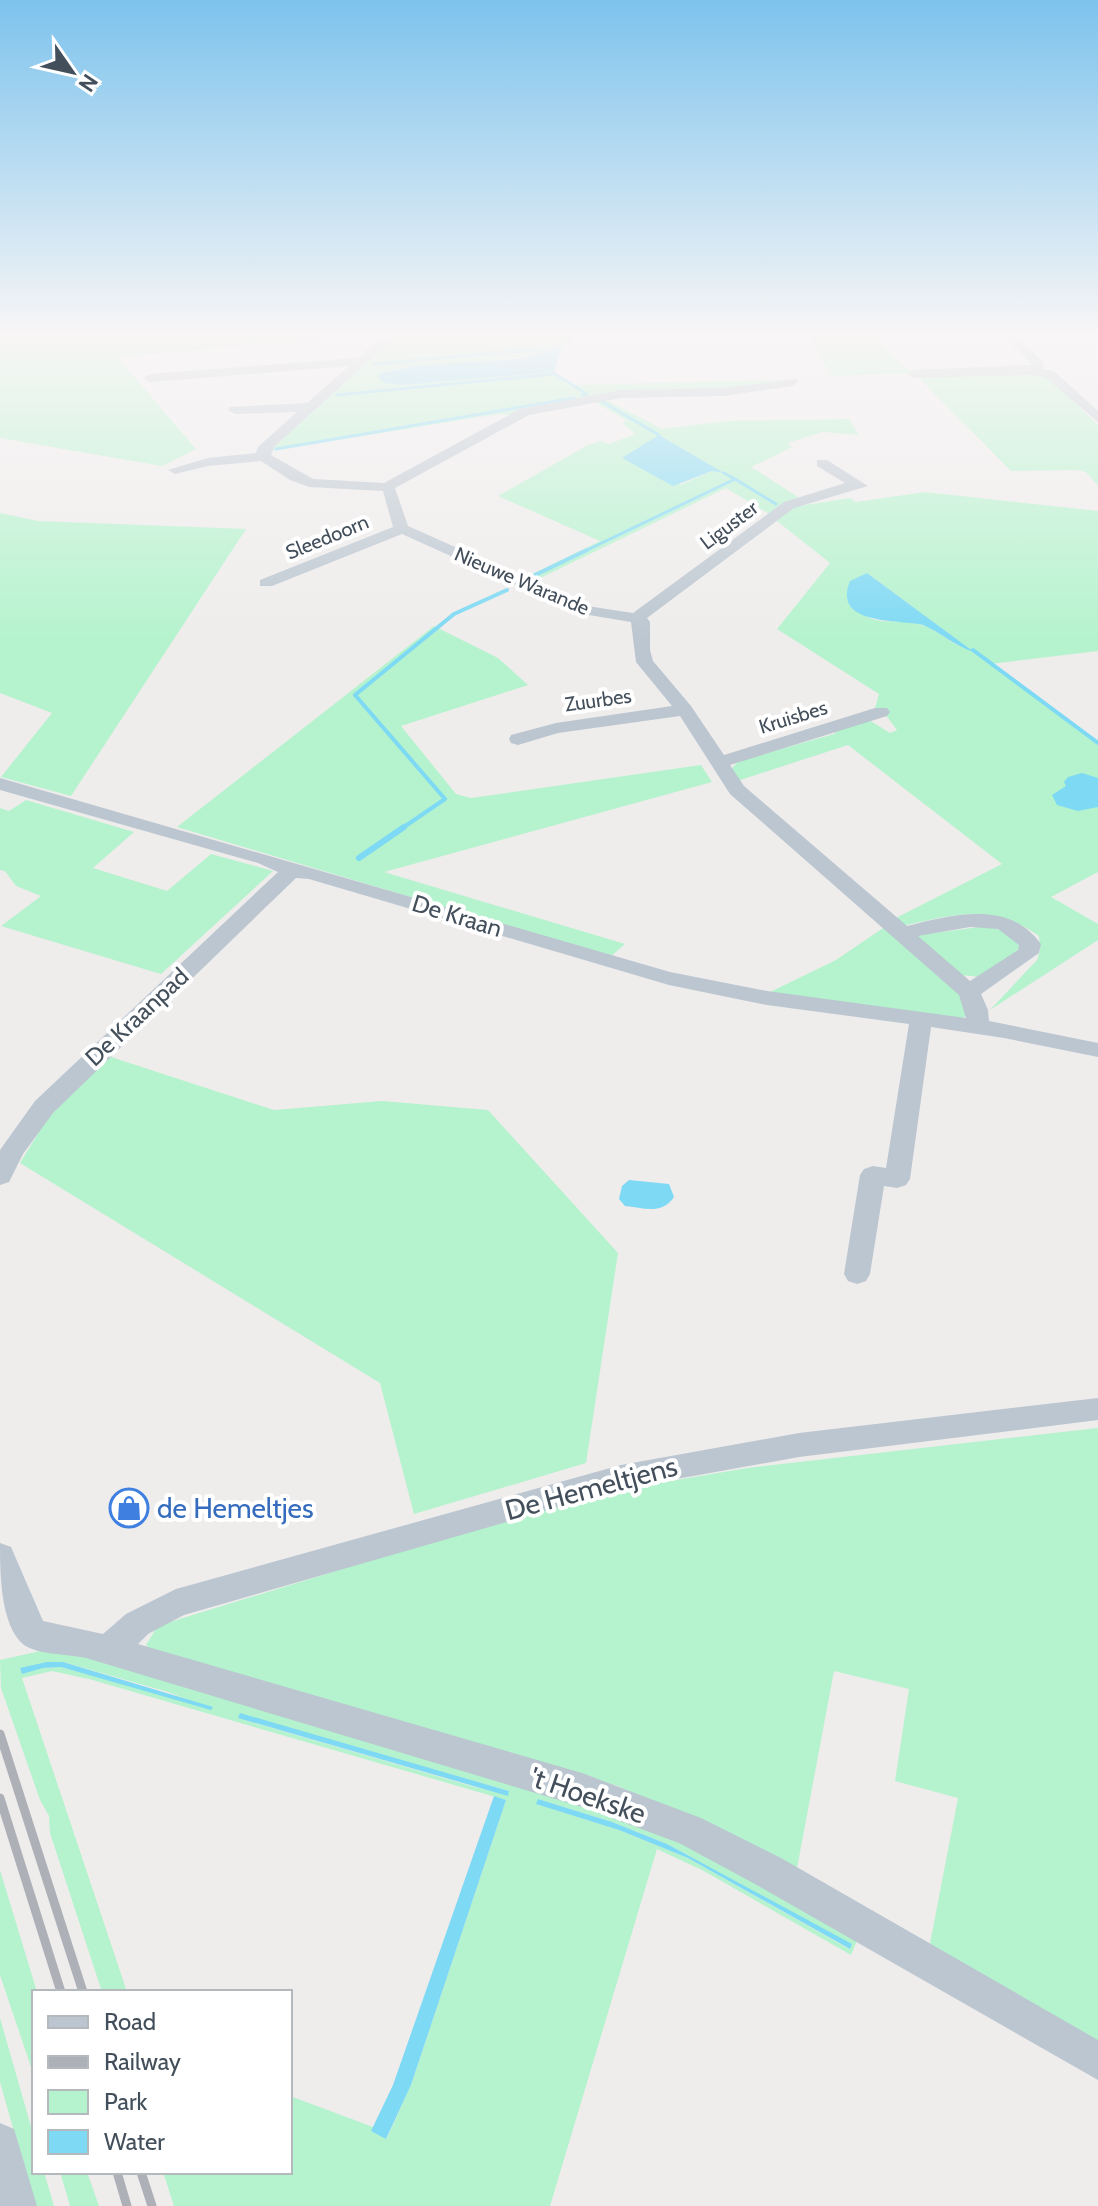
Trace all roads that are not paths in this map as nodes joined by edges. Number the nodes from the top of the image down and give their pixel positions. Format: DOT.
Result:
graph roads {
  1 [pos="278,436"];
  2 [pos="481,436"];
  3 [pos="264,457"];
  4 [pos="822,463"];
  5 [pos="175,470"];
  6 [pos="387,487"];
  7 [pos="402,529"];
  8 [pos="266,583"];
  9 [pos="636,618"];
  10 [pos="685,710"];
  11 [pos="881,712"];
  12 [pos="518,739"];
  13 [pos="718,763"];
  14 [pos="0,784"];
  15 [pos="291,871"];
  16 [pos="902,934"];
  17 [pos="969,992"];
  18 [pos="921,1019"];
  19 [pos="978,1027"];
  20 [pos="1098,1050"];
  21 [pos="0,1176"];
  22 [pos="857,1274"];
  23 [pos="1098,1409"];
  24 [pos="0,1556"];
  25 [pos="108,1650"];
  26 [pos="1098,2061"];
  27 [pos="0,2143"];
  28 [pos="17,2206"];
  1 -- 3 [label="street"];
  2 -- 6 [label="street"];
  3 -- 5 [label="street"];
  3 -- 6 [label="street"];
  4 -- 9 [label="street, Liguster"];
  6 -- 7 [label="street"];
  7 -- 8 [label="street, Sleedoorn"];
  7 -- 9 [label="street, Nieuwe Warande"];
  9 -- 10 [label="street"];
  10 -- 12 [label="street, Zuurbes"];
  10 -- 13 [label="street"];
  11 -- 13 [label="street, Kruisbes"];
  13 -- 16 [label="street"];
  14 -- 15 [label="street, De Kraan"];
  15 -- 18 [label="street, De Kraan"];
  15 -- 21 [label="street, De Kraanpad"];
  16 -- 17 [label="street"];
  16 -- 17 [label="street"];
  17 -- 19 [label="street"];
  18 -- 19 [label="street, De Kraan"];
  18 -- 22 [label="street"];
  19 -- 20 [label="street, De Kraan"];
  23 -- 25 [label="street, De Hemeltjens"];
  24 -- 25 [label="street, 't Hoekske"];
  25 -- 26 [label="street, 't Hoekske"];
  27 -- 28 [label="street"];
}
